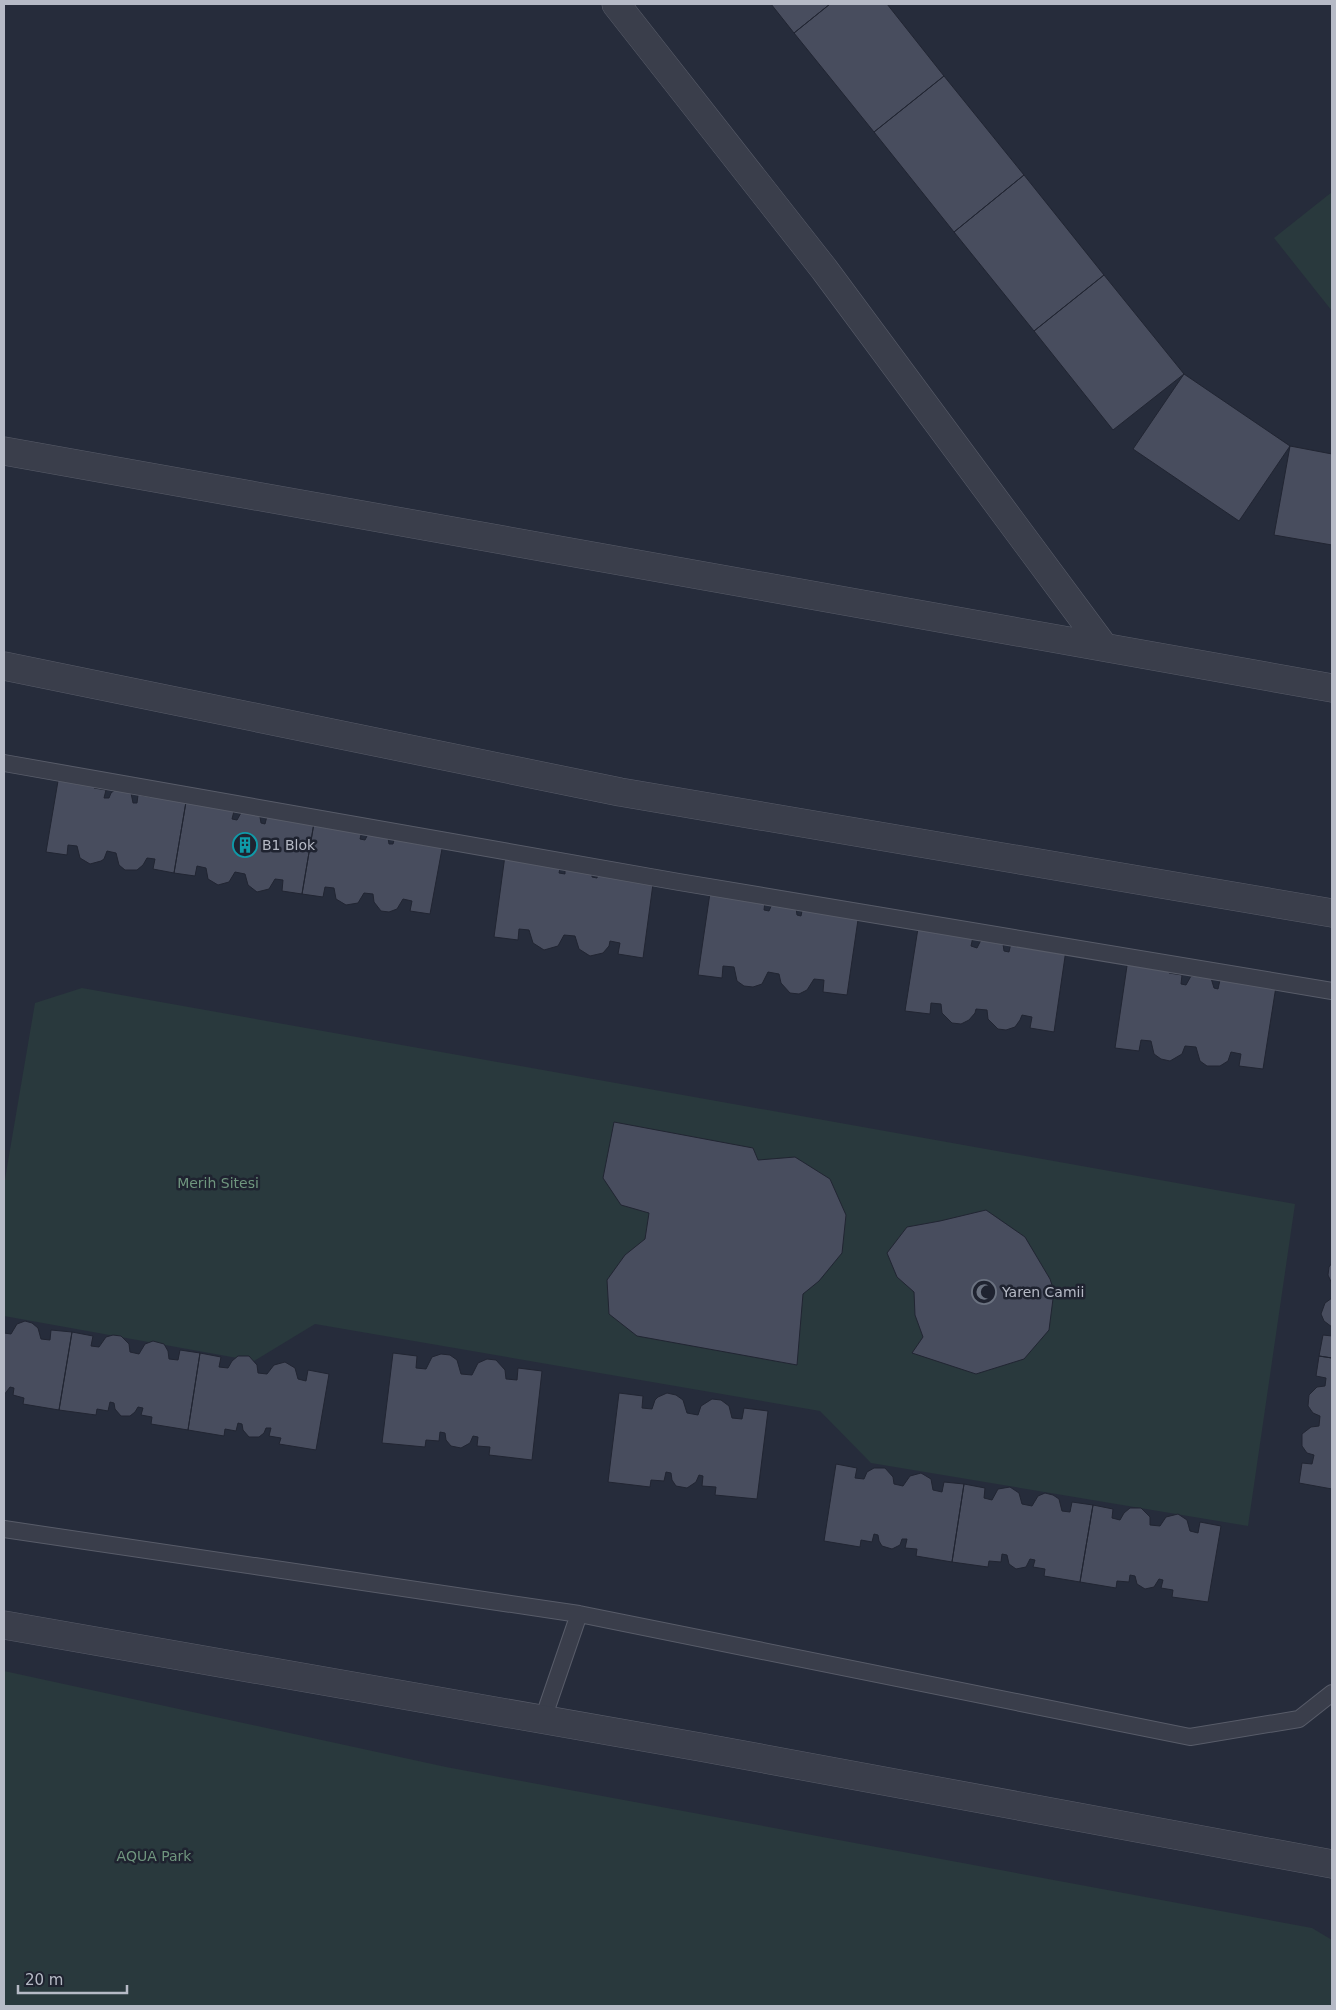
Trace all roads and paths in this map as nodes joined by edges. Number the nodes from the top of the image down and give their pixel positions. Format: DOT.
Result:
graph roads {
  1 [pos="616,4"];
  2 [pos="4,450"];
  3 [pos="1104,647"];
  4 [pos="4,666"];
  5 [pos="1332,688"];
  6 [pos="4,763"];
  7 [pos="1332,913"];
  8 [pos="1332,990"];
  9 [pos="4,1529"];
  10 [pos="580,1614"];
  11 [pos="4,1625"];
  12 [pos="1332,1693"];
  13 [pos="543,1720"];
  14 [pos="1332,1864"];
  1 -- 3 [label="street"];
  2 -- 3 [label="street"];
  3 -- 5 [label="street"];
  4 -- 7 [label="street"];
  6 -- 8 [label="lane"];
  9 -- 10 [label="lane"];
  10 -- 12 [label="lane"];
  10 -- 13 [label="lane"];
  11 -- 13 [label="street"];
  13 -- 14 [label="street"];
}
